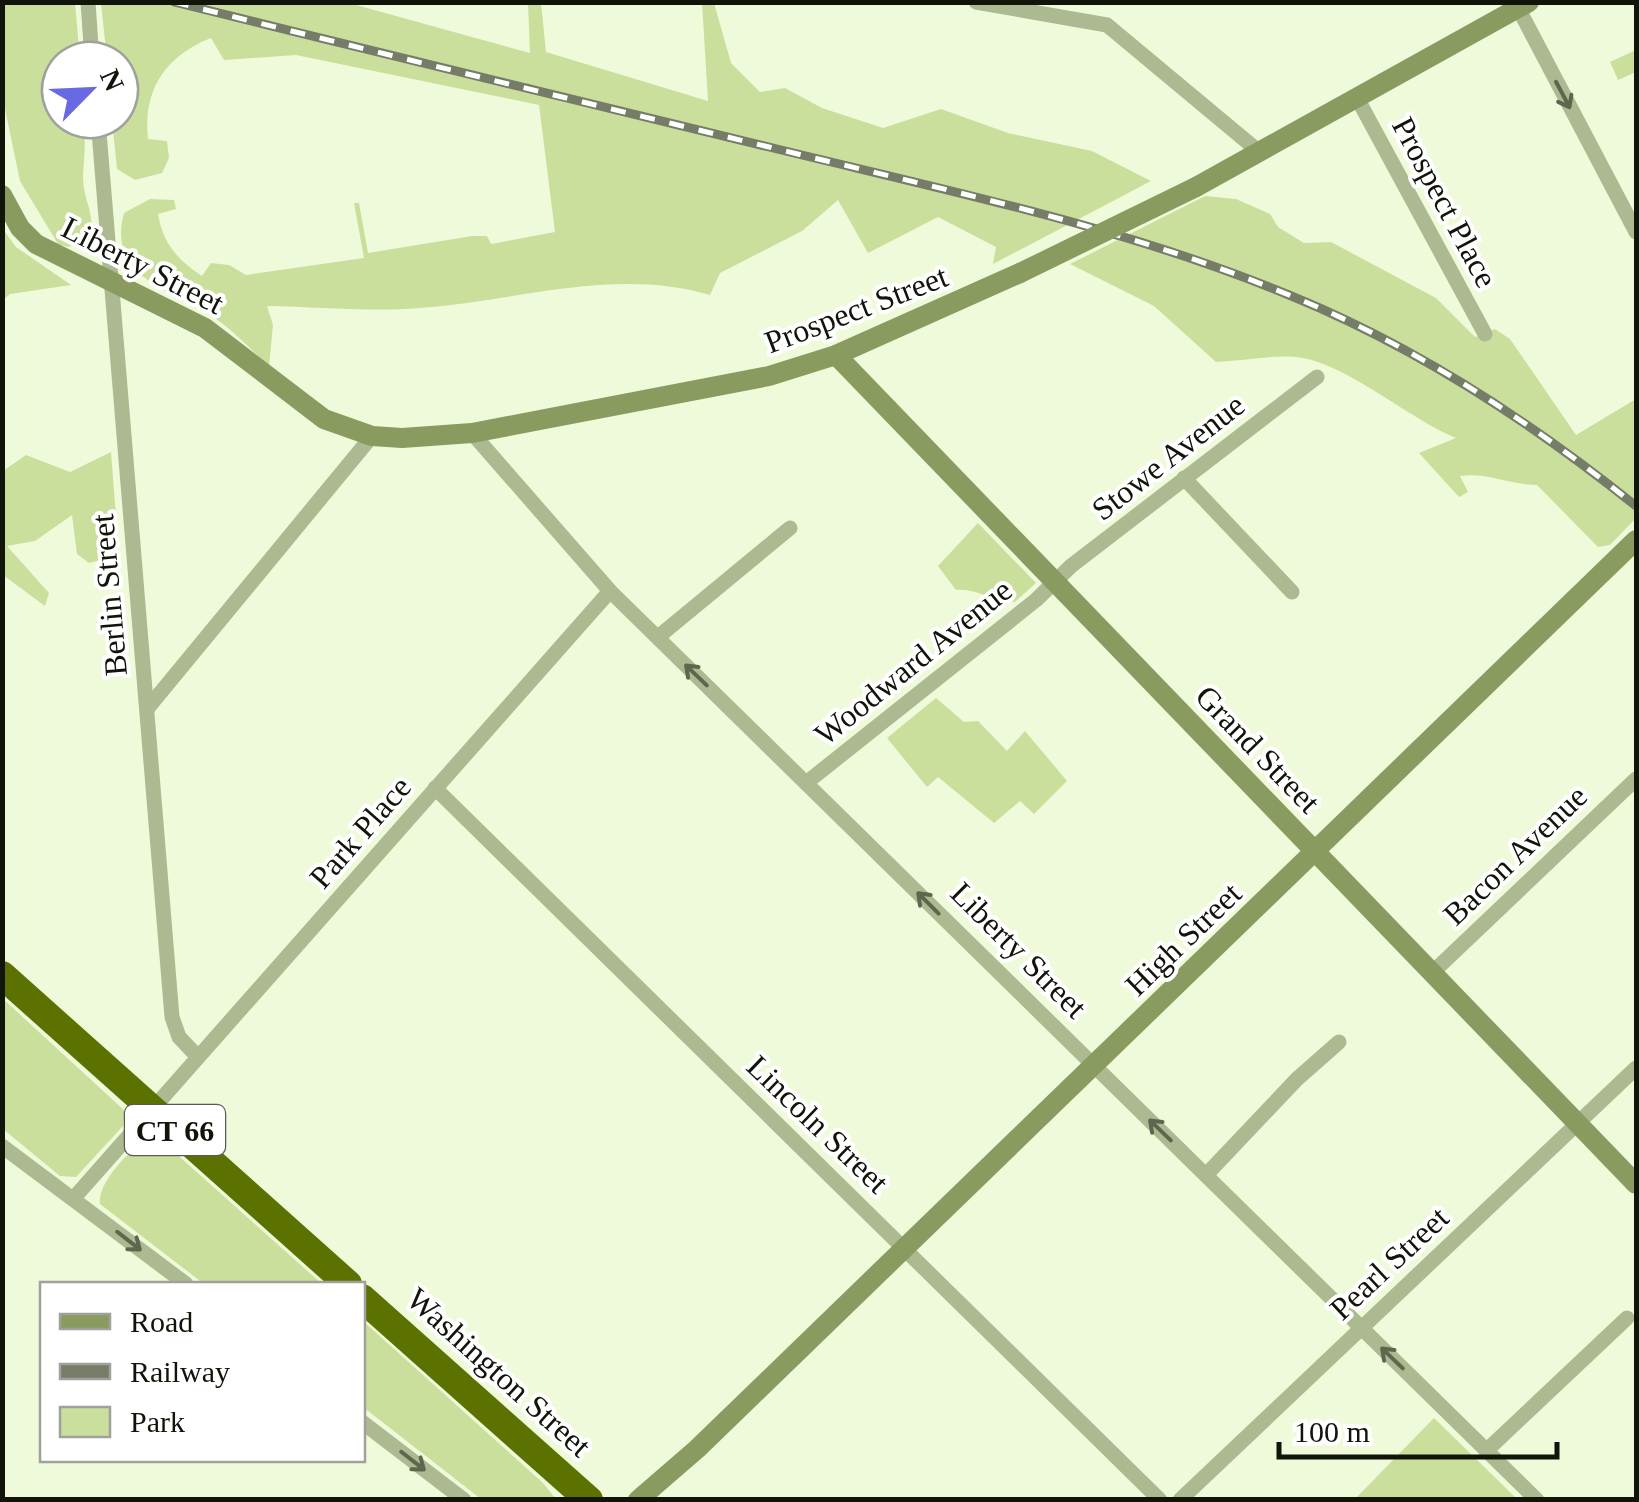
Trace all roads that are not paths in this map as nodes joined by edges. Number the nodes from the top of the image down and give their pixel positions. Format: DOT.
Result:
graph roads {
  1 [pos="88,2"];
  2 [pos="976,2"];
  3 [pos="1060,2"];
  4 [pos="1520,4"];
  5 [pos="1041,12"];
  6 [pos="91,40"];
  7 [pos="1356,96"];
  8 [pos="100,140"];
  9 [pos="1257,150"];
  10 [pos="2,195"];
  11 [pos="1636,232"];
  12 [pos="111,282"];
  13 [pos="1485,334"];
  14 [pos="836,356"];
  15 [pos="1317,377"];
  16 [pos="472,432"];
  17 [pos="372,436"];
  18 [pos="1184,478"];
  19 [pos="790,528"];
  20 [pos="1636,540"];
  21 [pos="1054,582"];
  22 [pos="610,590"];
  23 [pos="1292,592"];
  24 [pos="658,637"];
  25 [pos="146,709"];
  26 [pos="1636,779"];
  27 [pos="806,783"];
  28 [pos="435,788"];
  29 [pos="1316,851"];
  30 [pos="1433,972"];
  31 [pos="2,974"];
  32 [pos="1339,1042"];
  33 [pos="198,1057"];
  34 [pos="1095,1067"];
  35 [pos="1636,1068"];
  36 [pos="152,1110"];
  37 [pos="1578,1122"];
  38 [pos="2,1146"];
  39 [pos="1206,1175"];
  40 [pos="1636,1184"];
  41 [pos="72,1199"];
  42 [pos="905,1248"];
  43 [pos="183,1282"];
  44 [pos="346,1282"];
  45 [pos="365,1301"];
  46 [pos="1626,1318"];
  47 [pos="1360,1328"];
  48 [pos="365,1424"];
  49 [pos="1486,1451"];
  50 [pos="464,1500"];
  51 [pos="589,1500"];
  52 [pos="638,1500"];
  53 [pos="1160,1500"];
  54 [pos="1180,1500"];
  55 [pos="1537,1500"];
  1 -- 6 [label="street"];
  2 -- 5 [label="street"];
  3 -- 5 [label="street"];
  4 -- 7 [label="street, Prospect Street"];
  4 -- 11 [label="street, one-way"];
  5 -- 9 [label="street"];
  7 -- 9 [label="street, Prospect Street"];
  7 -- 13 [label="street, Prospect Place"];
  8 -- 12 [label="street, Berlin Street"];
  9 -- 14 [label="street, Prospect Street, bridge"];
  10 -- 12 [label="street, Liberty Street"];
  12 -- 17 [label="street, Liberty Street"];
  12 -- 25 [label="street, Berlin Street"];
  14 -- 16 [label="street, Prospect Street"];
  14 -- 21 [label="street, Grand Street"];
  15 -- 18 [label="street, Stowe Avenue"];
  16 -- 17 [label="street, Prospect Street"];
  16 -- 22 [label="street, Liberty Street"];
  17 -- 25 [label="street"];
  18 -- 21 [label="street, Stowe Avenue"];
  18 -- 23 [label="street"];
  19 -- 24 [label="street"];
  20 -- 29 [label="street, High Street"];
  21 -- 27 [label="street, Woodward Avenue"];
  21 -- 29 [label="street, Grand Street"];
  22 -- 24 [label="street, Liberty Street"];
  22 -- 28 [label="street, Park Place"];
  27 -- 24 [label="street, Liberty Street, one-way"];
  25 -- 33 [label="street, Berlin Street"];
  26 -- 30 [label="street, Bacon Avenue"];
  34 -- 27 [label="street, Liberty Street, one-way"];
  28 -- 33 [label="street, Park Place"];
  28 -- 42 [label="street, Lincoln Street"];
  29 -- 30 [label="street, Grand Street"];
  29 -- 34 [label="street, High Street"];
  30 -- 37 [label="street, Grand Street"];
  31 -- 36 [label="highway, CT 66"];
  32 -- 39 [label="street"];
  33 -- 36 [label="street, Park Place"];
  39 -- 34 [label="street, Liberty Street, one-way"];
  34 -- 42 [label="street, High Street"];
  35 -- 37 [label="street, Pearl Street"];
  36 -- 41 [label="street, Park Place"];
  36 -- 44 [label="highway, CT 66"];
  37 -- 40 [label="street, Grand Street"];
  37 -- 47 [label="street, Pearl Street"];
  38 -- 41 [label="street"];
  39 -- 47 [label="street, Liberty Street"];
  41 -- 43 [label="street, one-way"];
  42 -- 52 [label="street, High Street"];
  42 -- 53 [label="street, Lincoln Street"];
  45 -- 51 [label="highway, Washington Street"];
  46 -- 49 [label="street"];
  49 -- 47 [label="street, Liberty Street, one-way"];
  47 -- 54 [label="street, Pearl Street"];
  48 -- 50 [label="street, one-way"];
  49 -- 55 [label="street, Liberty Street"];
}
